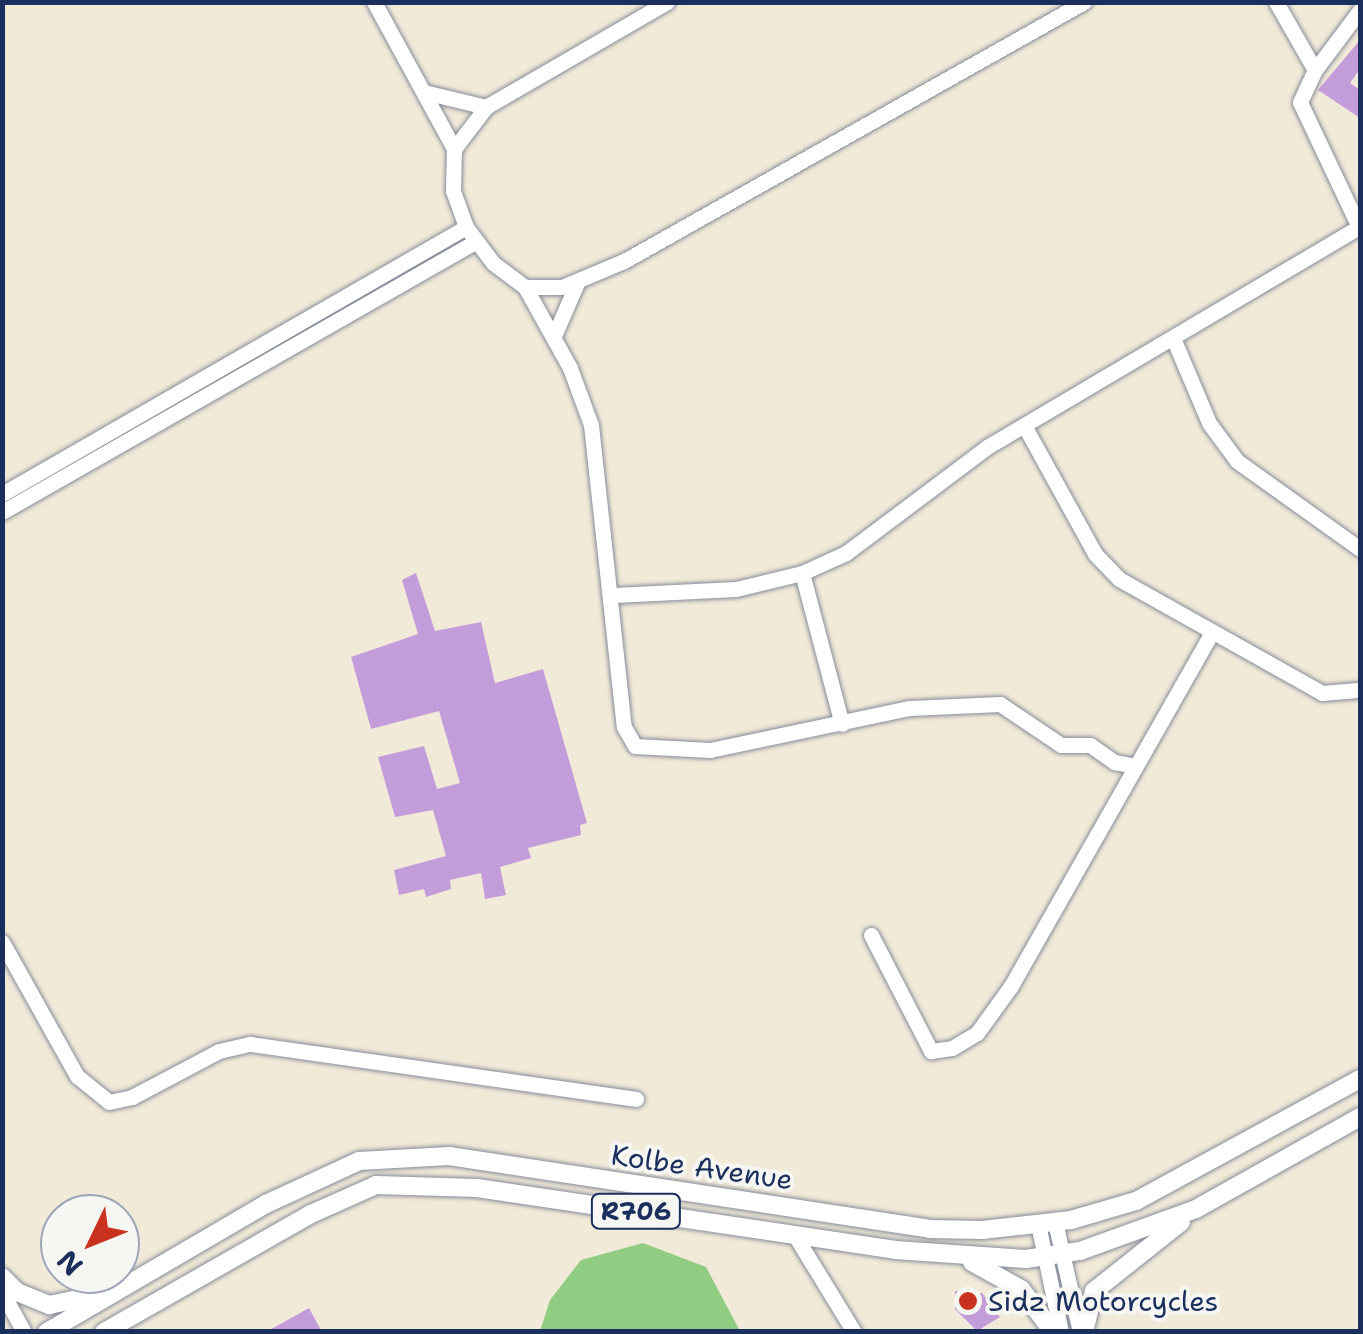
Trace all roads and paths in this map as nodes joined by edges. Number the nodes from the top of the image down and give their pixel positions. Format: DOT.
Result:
graph roads {
  1 [pos="374,2"];
  2 [pos="667,2"];
  3 [pos="1084,2"];
  4 [pos="1276,2"];
  5 [pos="1360,10"];
  6 [pos="1315,70"];
  7 [pos="424,92"];
  8 [pos="486,106"];
  9 [pos="454,149"];
  10 [pos="1360,226"];
  11 [pos="466,228"];
  12 [pos="475,242"];
  13 [pos="577,283"];
  14 [pos="524,286"];
  15 [pos="554,336"];
  16 [pos="1173,338"];
  17 [pos="1025,427"];
  18 [pos="2,494"];
  19 [pos="2,512"];
  20 [pos="1360,549"];
  21 [pos="802,573"];
  22 [pos="614,595"];
  23 [pos="1211,634"];
  24 [pos="1360,690"];
  25 [pos="842,724"];
  26 [pos="1136,766"];
  27 [pos="871,935"];
  28 [pos="2,942"];
  29 [pos="1360,1080"];
  30 [pos="636,1099"];
  31 [pos="1360,1117"];
  32 [pos="1196,1209"];
  33 [pos="1046,1223"];
  34 [pos="794,1234"];
  35 [pos="1053,1256"];
  36 [pos="962,1258"];
  37 [pos="2,1277"];
  38 [pos="140,1277"];
  39 [pos="2,1292"];
  40 [pos="98,1294"];
  41 [pos="110,1294"];
  42 [pos="24,1332"];
  43 [pos="47,1332"];
  44 [pos="104,1332"];
  45 [pos="854,1332"];
  46 [pos="1053,1332"];
  47 [pos="1061,1332"];
  48 [pos="1082,1332"];
  1 -- 7 [label="street"];
  2 -- 8 [label="street"];
  3 -- 13 [label="street"];
  4 -- 6 [label="street"];
  5 -- 6 [label="street"];
  6 -- 10 [label="street"];
  7 -- 8 [label="street"];
  7 -- 9 [label="street"];
  8 -- 9 [label="street"];
  9 -- 11 [label="street"];
  10 -- 16 [label="street"];
  11 -- 12 [label="street"];
  11 -- 18 [label="street"];
  12 -- 14 [label="street"];
  12 -- 19 [label="street"];
  13 -- 14 [label="street"];
  13 -- 15 [label="street"];
  14 -- 15 [label="street"];
  15 -- 22 [label="street"];
  16 -- 17 [label="street"];
  16 -- 20 [label="street"];
  17 -- 21 [label="street"];
  17 -- 23 [label="street"];
  21 -- 22 [label="street"];
  21 -- 25 [label="street"];
  22 -- 25 [label="street"];
  23 -- 24 [label="street"];
  23 -- 26 [label="street"];
  25 -- 26 [label="street"];
  26 -- 27 [label="street"];
  28 -- 30 [label="street"];
  29 -- 33 [label="main road, Kolbe Avenue / R706"];
  31 -- 32 [label="main road, Kolbe Avenue / R706"];
  32 -- 35 [label="main road, Kolbe Avenue / R706"];
  32 -- 48 [label="main road"];
  33 -- 35 [label="street"];
  33 -- 38 [label="main road, Kolbe Avenue / R706"];
  34 -- 36 [label="main road, Kolbe Avenue / R706"];
  34 -- 44 [label="main road, Kolbe Avenue / R706"];
  34 -- 45 [label="street"];
  35 -- 36 [label="main road, Kolbe Avenue / R706"];
  35 -- 47 [label="street"];
  35 -- 48 [label="street"];
  36 -- 46 [label="main road"];
  37 -- 40 [label="main road"];
  39 -- 42 [label="street"];
  41 -- 43 [label="main road, Kolbe Avenue / R706"];
}
